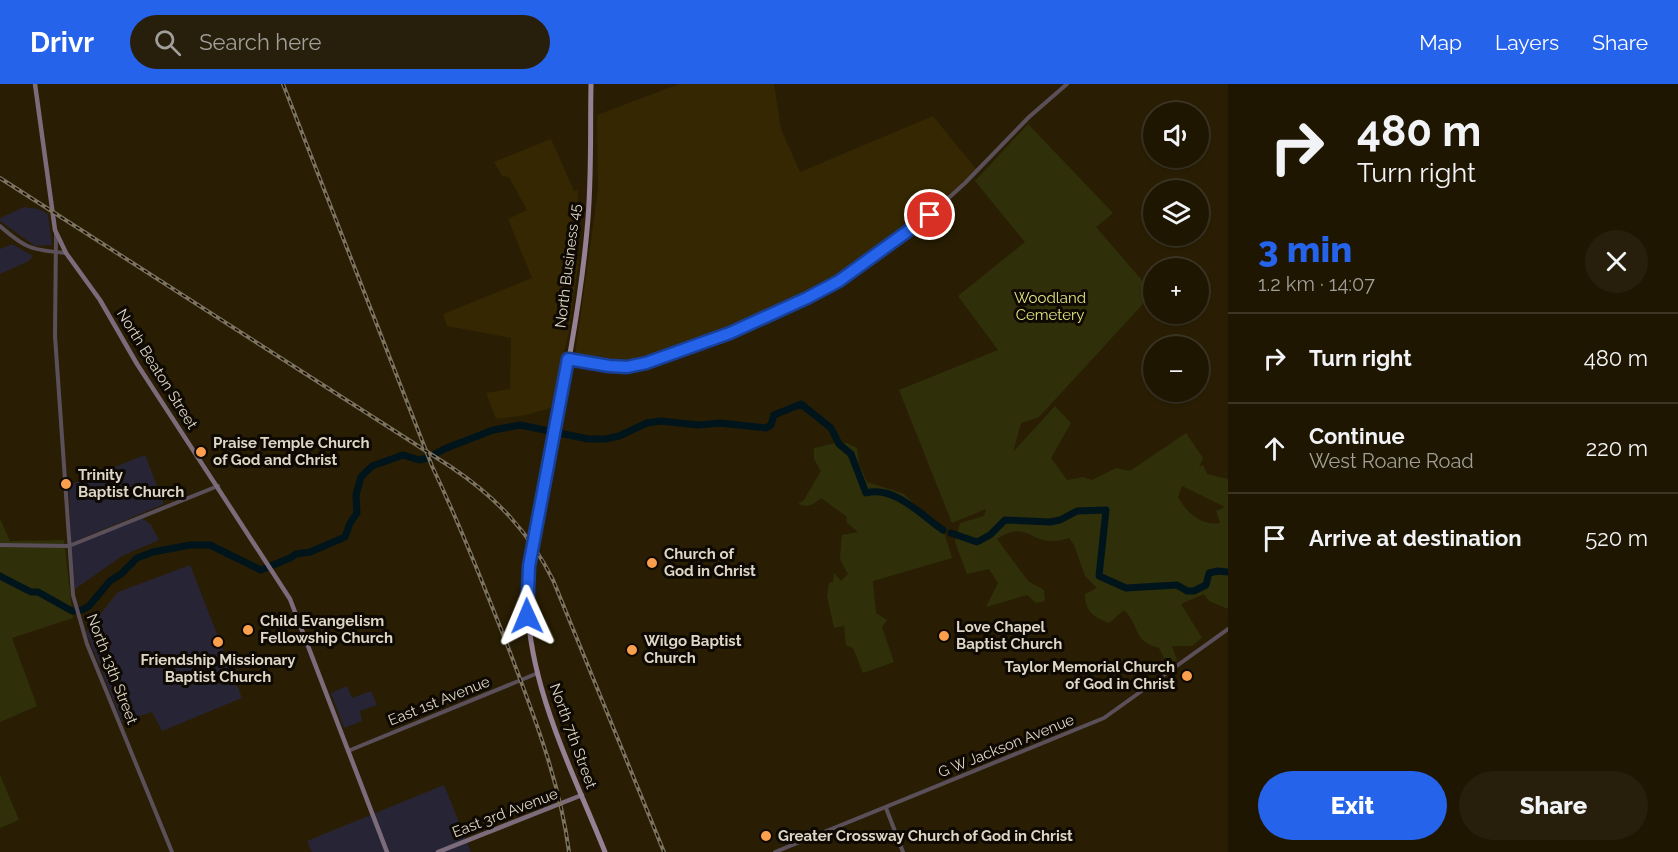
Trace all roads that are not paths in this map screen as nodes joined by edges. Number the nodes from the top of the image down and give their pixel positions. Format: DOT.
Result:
graph roads {
  1 [pos="35,84"];
  2 [pos="591,84"];
  3 [pos="1067,84"];
  4 [pos="0,226"];
  5 [pos="56,234"];
  6 [pos="56,252"];
  7 [pos="66,253"];
  8 [pos="568,359"];
  9 [pos="218,486"];
  10 [pos="0,545"];
  11 [pos="69,546"];
  12 [pos="528,626"];
  13 [pos="1228,629"];
  14 [pos="538,673"];
  15 [pos="348,752"];
  16 [pos="582,795"];
  17 [pos="886,808"];
  18 [pos="172,852"];
  19 [pos="387,852"];
  20 [pos="438,852"];
  21 [pos="605,852"];
  22 [pos="775,852"];
  23 [pos="903,852"];
  1 -- 5 [label="main road, North Beaton Street"];
  2 -- 8 [label="main road, North Business 45"];
  3 -- 8 [label="street"];
  4 -- 6 [label="street"];
  5 -- 6 [label="street, North 13th Street"];
  5 -- 7 [label="main road, North Beaton Street"];
  6 -- 7 [label="street"];
  6 -- 11 [label="street, North 13th Street"];
  7 -- 9 [label="main road, North Beaton Street"];
  8 -- 12 [label="main road, North Business 45"];
  9 -- 11 [label="street"];
  9 -- 15 [label="main road, North Beaton Street"];
  10 -- 11 [label="street"];
  11 -- 18 [label="street, North 13th Street"];
  12 -- 14 [label="main road, North 7th Street"];
  13 -- 17 [label="street, G W Jackson Avenue"];
  14 -- 15 [label="street, East 1st Avenue"];
  14 -- 16 [label="main road, North 7th Street"];
  15 -- 19 [label="main road, North Beaton Street"];
  16 -- 20 [label="main road, East 3rd Avenue"];
  16 -- 21 [label="main road, North 7th Street"];
  17 -- 22 [label="street, G W Jackson Avenue"];
  17 -- 23 [label="street"];
}
